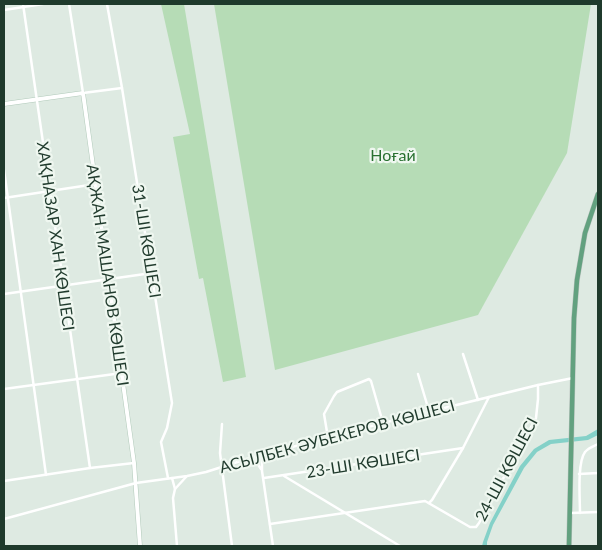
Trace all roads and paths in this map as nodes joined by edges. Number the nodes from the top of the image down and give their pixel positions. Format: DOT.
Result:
graph roads {
  1 [pos="43,4"];
  2 [pos="69,4"];
  3 [pos="107,4"];
  4 [pos="23,5"];
  5 [pos="4,10"];
  6 [pos="122,88"];
  7 [pos="83,93"];
  8 [pos="37,99"];
  9 [pos="4,104"];
  10 [pos="4,170"];
  11 [pos="96,184"];
  12 [pos="50,191"];
  13 [pos="598,194"];
  14 [pos="6,198"];
  15 [pos="152,273"];
  16 [pos="109,279"];
  17 [pos="64,285"];
  18 [pos="20,292"];
  19 [pos="4,294"];
  20 [pos="463,354"];
  21 [pos="122,373"];
  22 [pos="418,374"];
  23 [pos="572,378"];
  24 [pos="77,379"];
  25 [pos="33,385"];
  26 [pos="538,385"];
  27 [pos="4,389"];
  28 [pos="489,397"];
  29 [pos="478,400"];
  30 [pos="429,411"];
  31 [pos="383,423"];
  32 [pos="222,424"];
  33 [pos="328,438"];
  34 [pos="598,444"];
  35 [pos="463,448"];
  36 [pos="262,455"];
  37 [pos="250,458"];
  38 [pos="134,463"];
  39 [pos="222,466"];
  40 [pos="90,468"];
  41 [pos="262,471"];
  42 [pos="598,472"];
  43 [pos="580,474"];
  44 [pos="46,475"];
  45 [pos="283,475"];
  46 [pos="187,476"];
  47 [pos="168,478"];
  48 [pos="172,478"];
  49 [pos="264,478"];
  50 [pos="4,481"];
  51 [pos="136,483"];
  52 [pos="175,489"];
  53 [pos="429,503"];
  54 [pos="598,512"];
  55 [pos="345,513"];
  56 [pos="580,513"];
  57 [pos="569,514"];
  58 [pos="4,519"];
  59 [pos="270,524"];
  60 [pos="140,546"];
  61 [pos="177,546"];
  62 [pos="232,546"];
  63 [pos="273,546"];
  64 [pos="400,546"];
  65 [pos="569,546"];
  1 -- 4 [label="street"];
  2 -- 7 [label="street, АҚЖАН МАШАНОВ КӨШЕСІ"];
  3 -- 6 [label="street, 31-ШІ КӨШЕСІ"];
  4 -- 5 [label="street"];
  4 -- 8 [label="street, ХАҚНАЗАР ХАН КӨШЕСІ"];
  6 -- 7 [label="street"];
  6 -- 15 [label="street, 31-ШІ КӨШЕСІ"];
  7 -- 8 [label="street"];
  7 -- 11 [label="street, АҚЖАН МАШАНОВ КӨШЕСІ"];
  8 -- 9 [label="street"];
  8 -- 12 [label="street, ХАҚНАЗАР ХАН КӨШЕСІ"];
  10 -- 14 [label="street"];
  11 -- 12 [label="street"];
  11 -- 16 [label="street, АҚЖАН МАШАНОВ КӨШЕСІ"];
  12 -- 14 [label="street"];
  12 -- 17 [label="street, ХАҚНАЗАР ХАН КӨШЕСІ"];
  13 -- 23 [label="main road"];
  14 -- 18 [label="street"];
  15 -- 16 [label="street"];
  15 -- 47 [label="street, 31-ШІ КӨШЕСІ"];
  16 -- 17 [label="street"];
  16 -- 21 [label="street, АҚЖАН МАШАНОВ КӨШЕСІ"];
  17 -- 18 [label="street"];
  17 -- 24 [label="street, ХАҚНАЗАР ХАН КӨШЕСІ"];
  18 -- 19 [label="street"];
  18 -- 25 [label="street"];
  20 -- 29 [label="street"];
  21 -- 24 [label="street"];
  21 -- 38 [label="street, АҚЖАН МАШАНОВ КӨШЕСІ"];
  22 -- 30 [label="street"];
  23 -- 26 [label="street"];
  23 -- 57 [label="main road"];
  24 -- 25 [label="street"];
  24 -- 40 [label="street, ХАҚНАЗАР ХАН КӨШЕСІ"];
  25 -- 27 [label="street"];
  25 -- 44 [label="street"];
  26 -- 28 [label="street, АСЫЛБЕК ӘУБЕКЕРОВ КӨШЕСІ"];
  26 -- 53 [label="street, 24-ШІ КӨШЕСІ"];
  28 -- 29 [label="street, АСЫЛБЕК ӘУБЕКЕРОВ КӨШЕСІ"];
  28 -- 35 [label="street"];
  29 -- 30 [label="street, АСЫЛБЕК ӘУБЕКЕРОВ КӨШЕСІ"];
  30 -- 31 [label="street, АСЫЛБЕК ӘУБЕКЕРОВ КӨШЕСІ"];
  31 -- 33 [label="street, АСЫЛБЕК ӘУБЕКЕРОВ КӨШЕСІ"];
  31 -- 33 [label="street"];
  32 -- 39 [label="street"];
  33 -- 36 [label="street, АСЫЛБЕК ӘУБЕКЕРОВ КӨШЕСІ"];
  34 -- 43 [label="street"];
  35 -- 45 [label="street, 23-ШІ КӨШЕСІ"];
  35 -- 53 [label="street"];
  36 -- 37 [label="street, АСЫЛБЕК ӘУБЕКЕРОВ КӨШЕСІ"];
  36 -- 41 [label="street"];
  37 -- 39 [label="street, АСЫЛБЕК ӘУБЕКЕРОВ КӨШЕСІ"];
  37 -- 41 [label="street"];
  38 -- 40 [label="street"];
  38 -- 51 [label="street, АҚЖАН МАШАНОВ КӨШЕСІ"];
  39 -- 46 [label="street, АСЫЛБЕК ӘУБЕКЕРОВ КӨШЕСІ"];
  39 -- 62 [label="street"];
  40 -- 44 [label="street"];
  41 -- 49 [label="street"];
  42 -- 43 [label="street"];
  43 -- 56 [label="street"];
  44 -- 50 [label="street"];
  45 -- 49 [label="street, 23-ШІ КӨШЕСІ"];
  45 -- 55 [label="street"];
  46 -- 48 [label="street, АСЫЛБЕК ӘУБЕКЕРОВ КӨШЕСІ"];
  46 -- 52 [label="street"];
  47 -- 48 [label="street, АСЫЛБЕК ӘУБЕКЕРОВ КӨШЕСІ"];
  47 -- 51 [label="street, АСЫЛБЕК ӘУБЕКЕРОВ КӨШЕСІ"];
  48 -- 52 [label="street"];
  49 -- 59 [label="street"];
  51 -- 58 [label="street, АСЫЛБЕК ӘУБЕКЕРОВ КӨШЕСІ"];
  51 -- 60 [label="street, АҚЖАН МАШАНОВ КӨШЕСІ"];
  52 -- 61 [label="street"];
  53 -- 55 [label="street"];
  54 -- 56 [label="street"];
  55 -- 59 [label="street"];
  55 -- 64 [label="street"];
  56 -- 57 [label="street"];
  57 -- 65 [label="main road"];
  59 -- 63 [label="street"];
}
